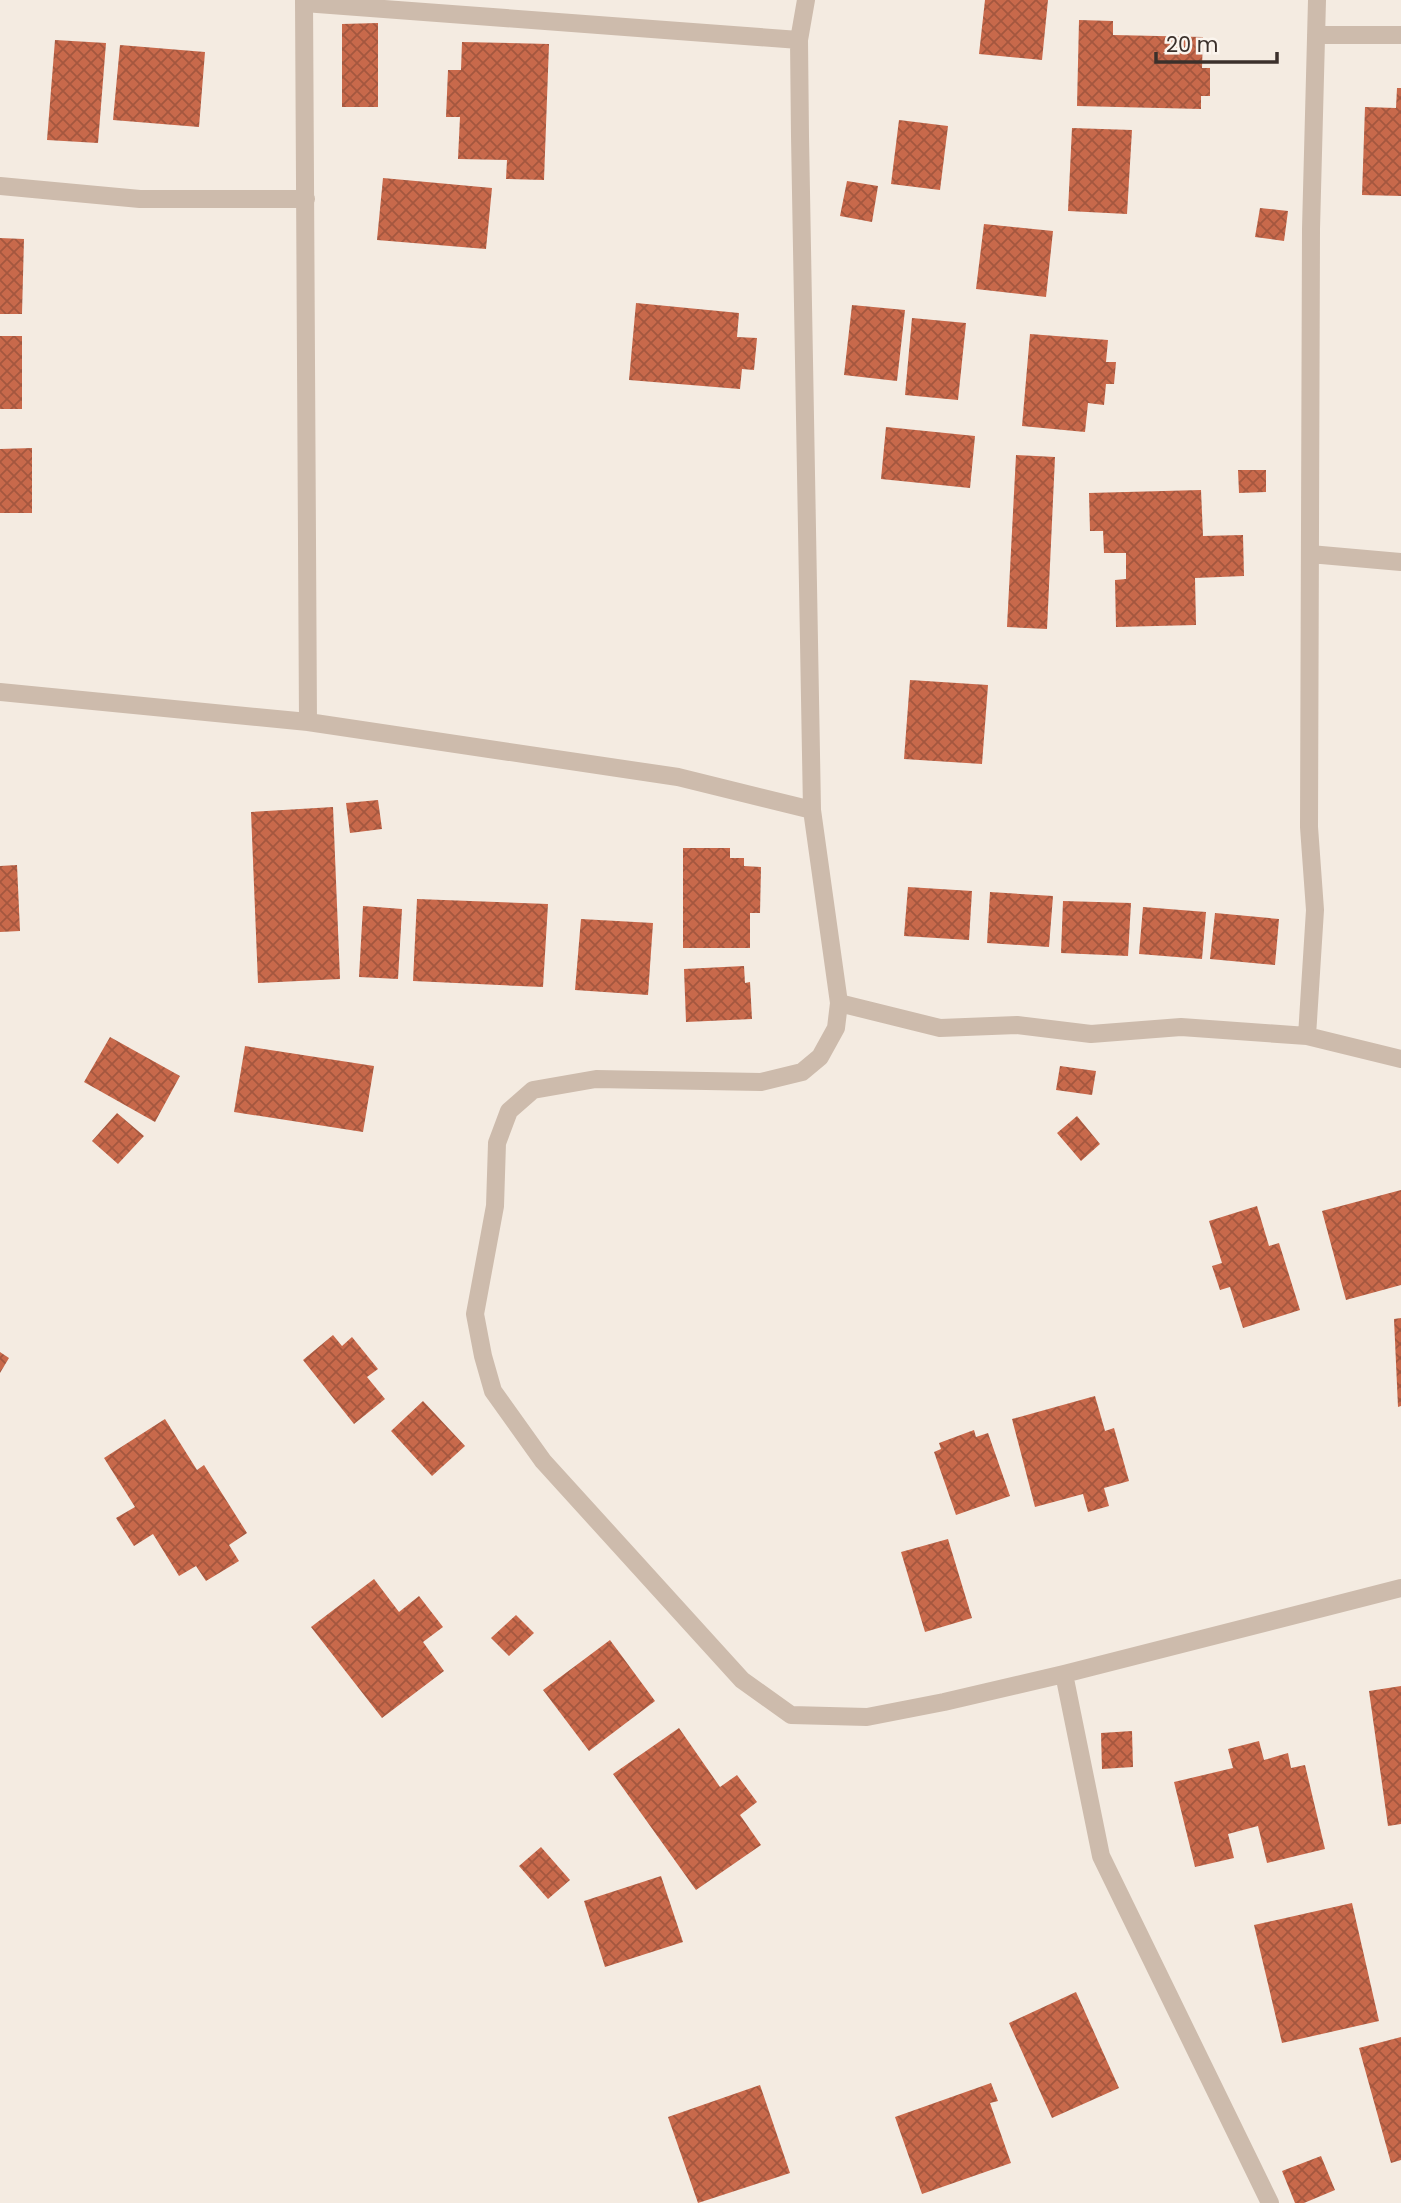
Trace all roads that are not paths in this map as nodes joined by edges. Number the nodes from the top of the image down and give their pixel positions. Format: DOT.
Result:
graph roads {
  1 [pos="806,0"];
  2 [pos="1317,0"];
  3 [pos="304,1"];
  4 [pos="1316,35"];
  5 [pos="1401,35"];
  6 [pos="799,40"];
  7 [pos="0,186"];
  8 [pos="306,199"];
  9 [pos="1310,554"];
  10 [pos="1401,562"];
  11 [pos="0,692"];
  12 [pos="308,722"];
  13 [pos="812,810"];
  14 [pos="839,1003"];
  15 [pos="1307,1036"];
  16 [pos="1401,1059"];
  17 [pos="1401,1588"];
  18 [pos="1064,1674"];
  19 [pos="1270,2203"];
  1 -- 6 [label="street"];
  2 -- 4 [label="street"];
  3 -- 6 [label="street"];
  3 -- 8 [label="street"];
  4 -- 5 [label="street"];
  4 -- 9 [label="street"];
  6 -- 13 [label="street"];
  7 -- 8 [label="street"];
  8 -- 12 [label="street"];
  9 -- 10 [label="street"];
  9 -- 15 [label="street"];
  11 -- 12 [label="street"];
  12 -- 13 [label="street"];
  13 -- 14 [label="street"];
  14 -- 15 [label="street"];
  14 -- 18 [label="street"];
  15 -- 16 [label="street"];
  17 -- 18 [label="street"];
  18 -- 19 [label="street"];
}
